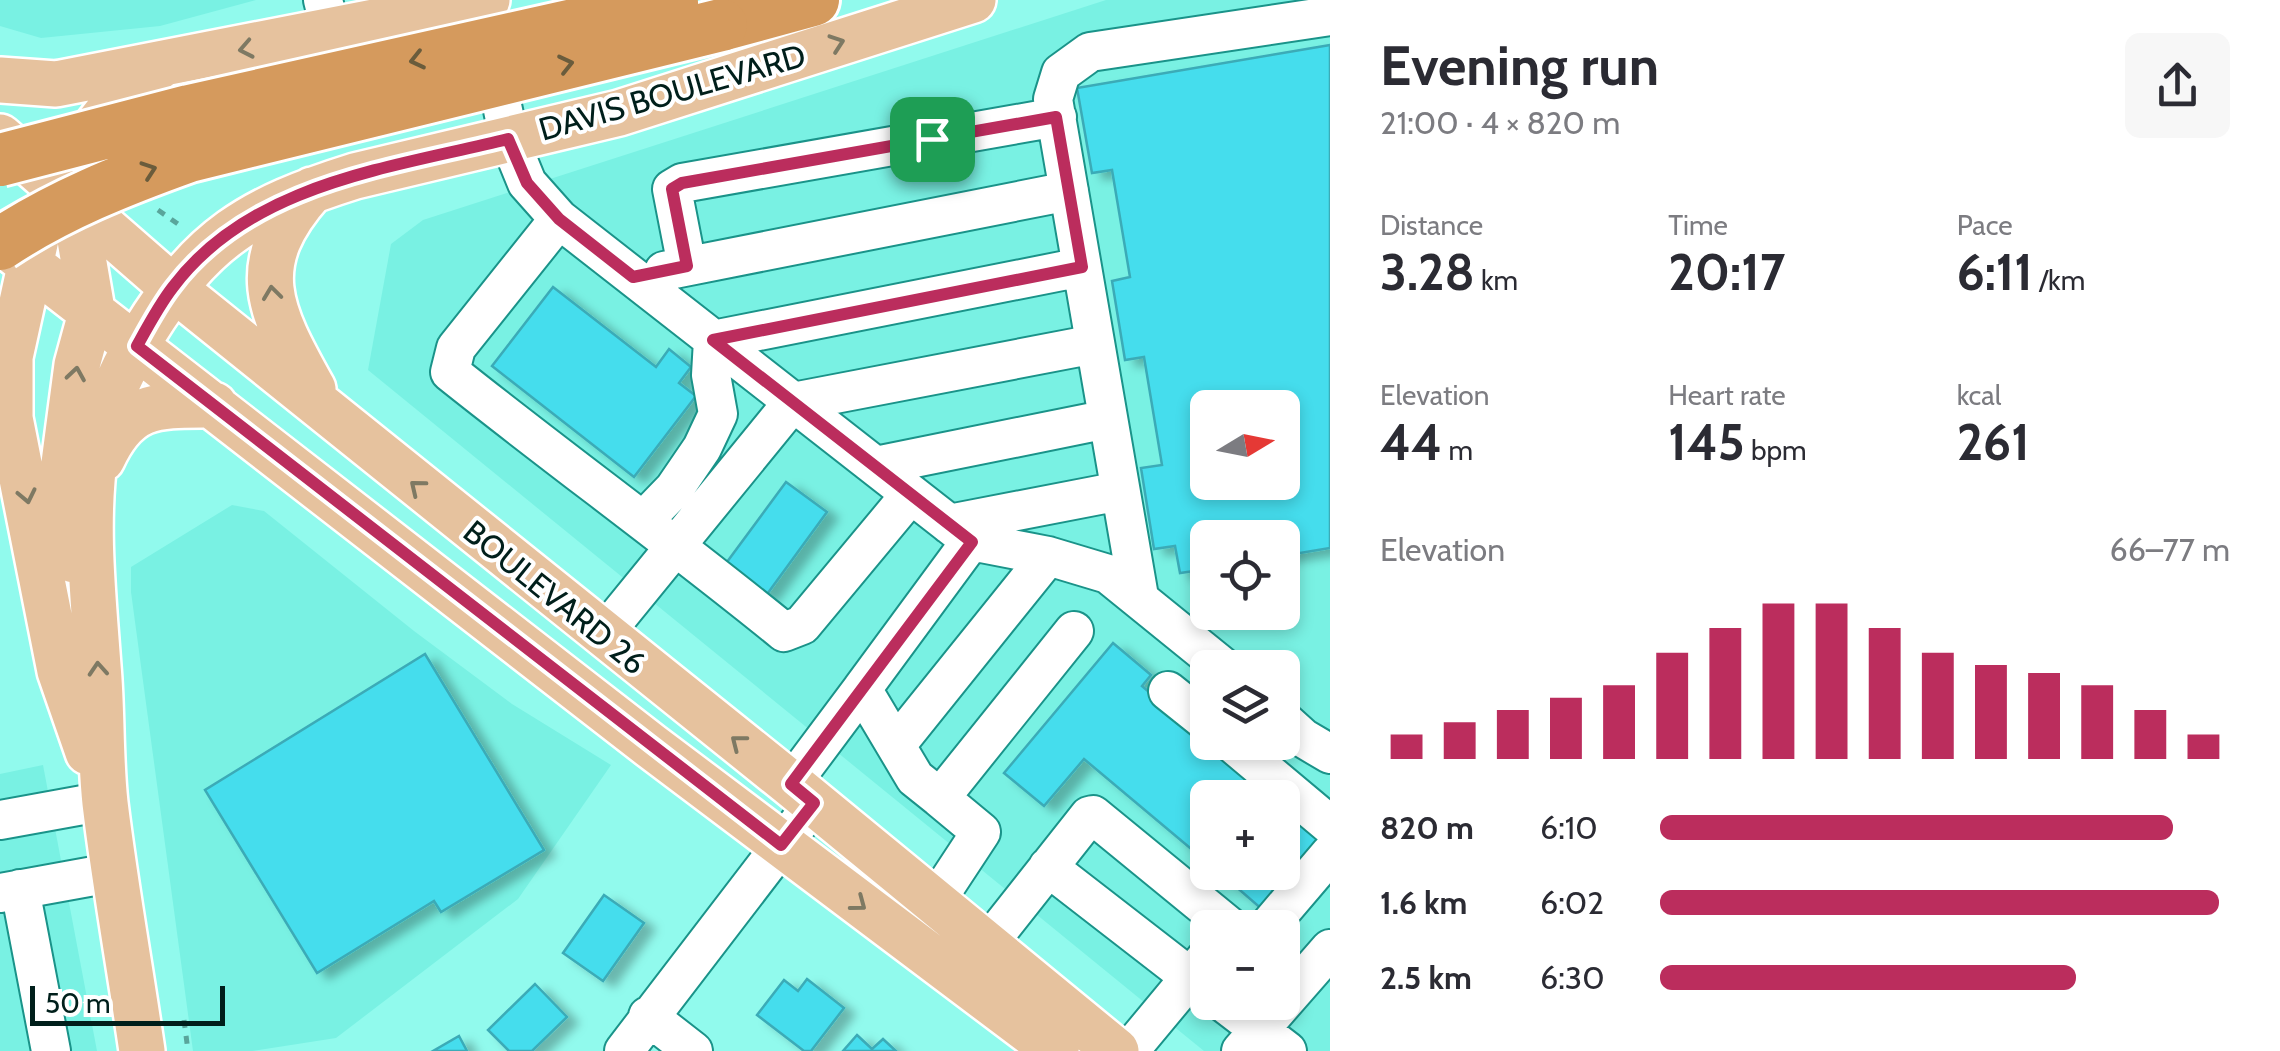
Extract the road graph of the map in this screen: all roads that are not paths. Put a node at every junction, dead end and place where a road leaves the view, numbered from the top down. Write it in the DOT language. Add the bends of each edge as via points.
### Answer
graph roads {
  1 [pos="483,0"];
  2 [pos="813,0"];
  3 [pos="973,0"];
  4 [pos="702,13"];
  5 [pos="327,16"];
  6 [pos="1330,16"];
  7 [pos="162,65"];
  8 [pos="0,80"];
  9 [pos="1056,117"];
  10 [pos="0,136"];
  11 [pos="508,139"];
  12 [pos="0,160"];
  13 [pos="54,184"];
  14 [pos="313,189"];
  15 [pos="1069,191"];
  16 [pos="559,219"];
  17 [pos="10,249"];
  18 [pos="687,266"];
  19 [pos="1082,267"];
  20 [pos="633,277"];
  21 [pos="172,287"];
  22 [pos="92,310"];
  23 [pos="713,340"];
  24 [pos="1095,344"];
  25 [pos="137,346"];
  26 [pos="793,402"];
  27 [pos="214,405"];
  28 [pos="5,408"];
  29 [pos="326,412"];
  30 [pos="1108,419"];
  31 [pos="875,466"];
  32 [pos="93,480"];
  33 [pos="1120,491"];
  34 [pos="911,494"];
  35 [pos="644,520"];
  36 [pos="960,533"];
  37 [pos="677,544"];
  38 [pos="1048,556"];
  39 [pos="1138,597"];
  40 [pos="91,605"];
  41 [pos="1074,632"];
  42 [pos="603,635"];
  43 [pos="1202,650"];
  44 [pos="862,688"];
  45 [pos="1168,691"];
  46 [pos="1190,709"];
  47 [pos="1300,735"];
  48 [pos="896,746"];
  49 [pos="1330,754"];
  50 [pos="1252,760"];
  51 [pos="802,794"];
  52 [pos="940,798"];
  53 [pos="105,801"];
  54 [pos="0,820"];
  55 [pos="1330,824"];
  56 [pos="781,845"];
  57 [pos="1328,862"];
  58 [pos="1048,867"];
  59 [pos="116,872"];
  60 [pos="10,891"];
  61 [pos="935,902"];
  62 [pos="1208,910"];
  63 [pos="1284,910"];
  64 [pos="988,945"];
  65 [pos="1330,949"];
  66 [pos="1190,967"];
  67 [pos="1190,987"];
  68 [pos="648,1016"];
  69 [pos="1241,1020"];
  70 [pos="1263,1044"];
  71 [pos="50,1051"];
  72 [pos="142,1051"];
  73 [pos="624,1051"];
  74 [pos="692,1051"];
  75 [pos="1056,1051"];
  76 [pos="1116,1051"];
  77 [pos="1129,1051"];
  1 -- 5 [label="main road"];
  1 -- 11 [label="street"];
  2 -- 4 [label="highway"];
  11 -- 3 [label="main road, DAVIS BOULEVARD, one-way" via="688,92"];
  4 -- 12 [label="highway, one-way, bridge" via="188,110"];
  17 -- 4 [label="highway, one-way, bridge" via="33,223 110,184 189,156"];
  5 -- 7 [label="main road, one-way"];
  6 -- 9 [label="street" via="1090,52 1061,73 1053,99"];
  7 -- 8 [label="main road" via="56,84"];
  7 -- 13 [label="main road" via="114,104"];
  9 -- 15 [label="street"];
  9 -- 18 [label="street" via="682,183 672,189"];
  10 -- 13 [label="main road, BOULEVARD 26"];
  11 -- 14 [label="main road, DAVIS BOULEVARD"];
  11 -- 16 [label="street" via="527,183"];
  13 -- 17 [label="main road"];
  13 -- 21 [label="main road, BOULEVARD 26"];
  13 -- 22 [label="main road" via="78,228"];
  14 -- 21 [label="main road, DAVIS BOULEVARD" via="234,229"];
  29 -- 14 [label="main road, one-way" via="271,298 278,239"];
  15 -- 18 [label="street"];
  15 -- 19 [label="street"];
  16 -- 20 [label="street"];
  16 -- 35 [label="street" via="456,348 450,372"];
  17 -- 22 [label="main road, BOULEVARD 26"];
  17 -- 28 [label="main road"];
  18 -- 20 [label="street"];
  19 -- 23 [label="street"];
  19 -- 24 [label="street"];
  20 -- 23 [label="street"];
  21 -- 25 [label="main road, DAVIS BOULEVARD"];
  21 -- 29 [label="main road, BOULEVARD 26"];
  22 -- 25 [label="main road, BOULEVARD 26"];
  40 -- 22 [label="main road, one-way" via="67,543 61,486 77,365"];
  23 -- 26 [label="street"];
  23 -- 35 [label="street" via="710,375 718,414 674,489"];
  24 -- 26 [label="street"];
  24 -- 30 [label="street"];
  25 -- 27 [label="main road, BOULEVARD 26"];
  25 -- 32 [label="main road, DAVIS BOULEVARD" via="103,420"];
  26 -- 31 [label="street"];
  26 -- 37 [label="street"];
  27 -- 32 [label="main road" via="169,405 135,415 114,434"];
  27 -- 56 [label="main road, BOULEVARD 26"];
  28 -- 53 [label="main road, one-way" via="60,671"];
  42 -- 29 [label="main road, BOULEVARD 26, one-way"];
  30 -- 31 [label="street"];
  30 -- 33 [label="street"];
  31 -- 34 [label="street"];
  32 -- 40 [label="main road, DAVIS BOULEVARD"];
  33 -- 36 [label="street"];
  33 -- 39 [label="street"];
  34 -- 36 [label="street"];
  34 -- 37 [label="street" via="794,630 784,632"];
  35 -- 37 [label="street"];
  36 -- 38 [label="street"];
  36 -- 44 [label="street"];
  37 -- 42 [label="street"];
  38 -- 39 [label="street" via="1108,574"];
  38 -- 48 [label="street"];
  39 -- 43 [label="street"];
  53 -- 40 [label="main road, one-way"];
  41 -- 52 [label="street"];
  51 -- 42 [label="main road, BOULEVARD 26, one-way"];
  44 -- 48 [label="street"];
  44 -- 51 [label="street"];
  45 -- 46 [label="street"];
  47 -- 49 [label="street"];
  48 -- 52 [label="street" via="915,778"];
  50 -- 55 [label="street"];
  51 -- 56 [label="street"];
  51 -- 61 [label="main road, BOULEVARD 26"];
  52 -- 61 [label="street" via="981,832"];
  53 -- 54 [label="street"];
  53 -- 59 [label="main road"];
  56 -- 68 [label="street"];
  56 -- 75 [label="main road, BOULEVARD 26, one-way"];
  57 -- 63 [label="street"];
  58 -- 62 [label="street" via="1094,815"];
  58 -- 64 [label="street"];
  58 -- 66 [label="street"];
  59 -- 60 [label="street"];
  59 -- 72 [label="main road"];
  60 -- 71 [label="street"];
  61 -- 64 [label="main road, BOULEVARD 26"];
  64 -- 76 [label="main road, BOULEVARD 26"];
  65 -- 70 [label="street"];
  67 -- 77 [label="street"];
  68 -- 73 [label="street"];
  68 -- 74 [label="street"];
  69 -- 70 [label="street"];
}
